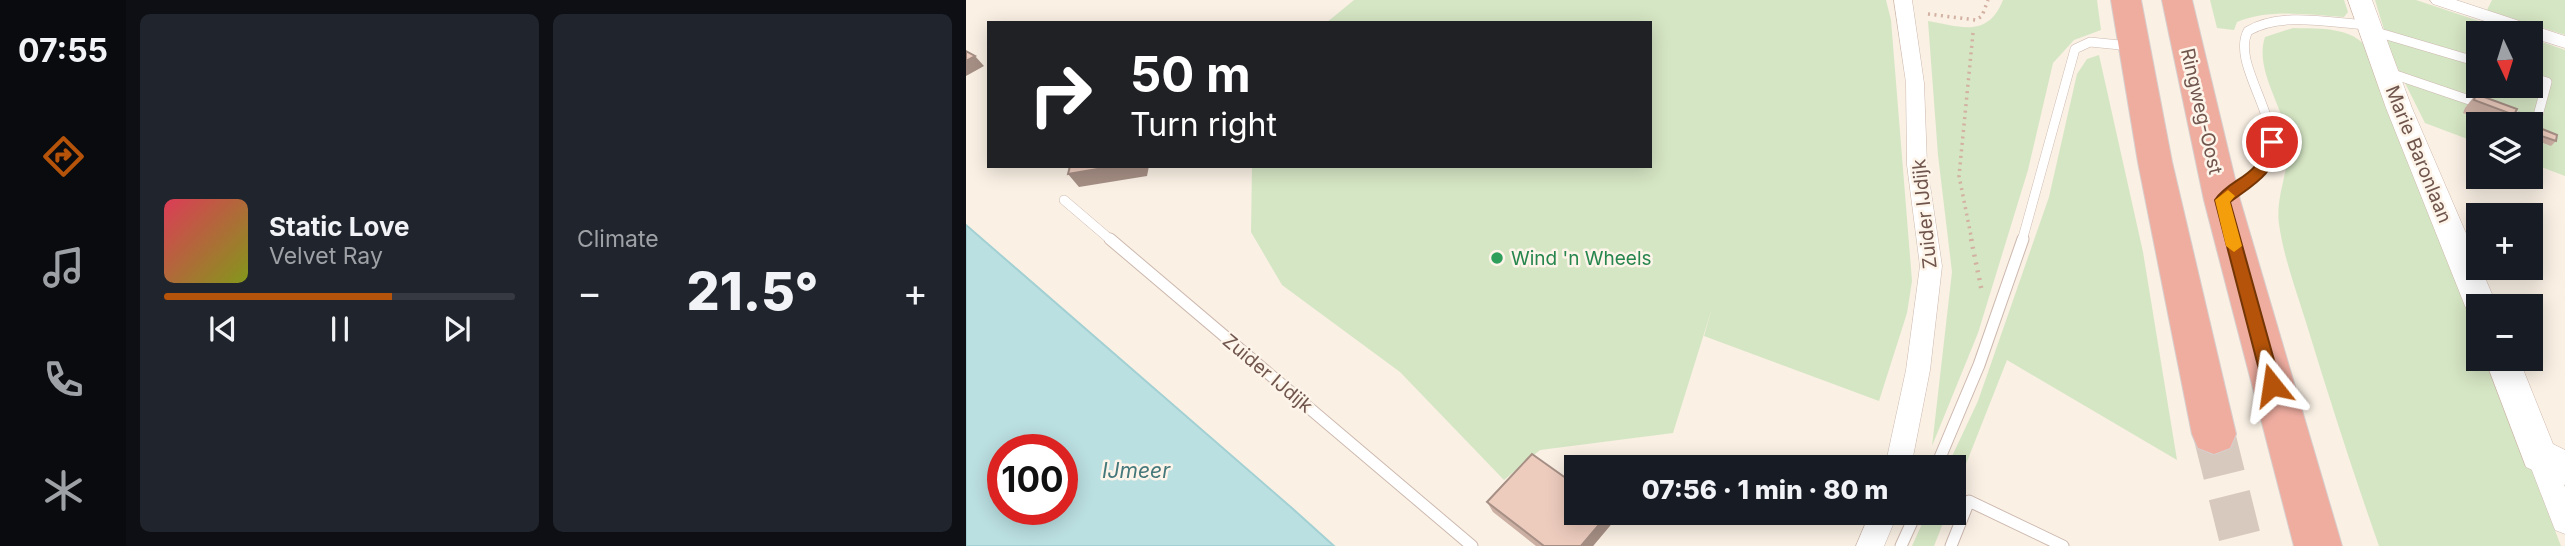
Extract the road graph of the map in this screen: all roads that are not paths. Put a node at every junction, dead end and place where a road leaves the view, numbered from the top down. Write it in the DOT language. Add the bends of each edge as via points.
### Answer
graph roads {
  1 [pos="2126,0"];
  2 [pos="2178,0"];
  3 [pos="2442,1"];
  4 [pos="1905,6"];
  5 [pos="2366,18"];
  6 [pos="2565,42"];
  7 [pos="2133,46"];
  8 [pos="2466,57"];
  9 [pos="2386,72"];
  10 [pos="2543,81"];
  11 [pos="2543,97"];
  12 [pos="2543,98"];
  13 [pos="1064,200"];
  14 [pos="2222,200"];
  15 [pos="2476,294"];
  16 [pos="2508,371"];
  17 [pos="2214,435"];
  18 [pos="1900,455"];
  19 [pos="1941,455"];
  20 [pos="2552,462"];
  21 [pos="2565,521"];
  22 [pos="1879,525"];
  23 [pos="1911,525"];
  24 [pos="1472,546"];
  25 [pos="1870,546"];
  26 [pos="1901,546"];
  27 [pos="1951,546"];
  28 [pos="2063,546"];
  29 [pos="2318,546"];
  1 -- 7 [label="highway"];
  2 -- 14 [label="highway, Ringweg-Oost"];
  3 -- 6 [label="street"];
  4 -- 18 [label="street, Zuider IJdijk" via="1915,83 1917,165 1931,266 1918,370"];
  5 -- 8 [label="lane"];
  5 -- 9 [label="street, Marie Baronlaan"];
  5 -- 14 [label="lane" via="2271,22 2249,29 2244,36 2245,52 2272,142 2270,159"];
  7 -- 17 [label="highway"];
  7 -- 19 [label="lane" via="2090,41 2075,49 2048,163 1992,331"];
  9 -- 12 [label="lane" via="2536,123"];
  9 -- 15 [label="street, Marie Baronlaan"];
  10 -- 11 [label="lane" via="2547,82"];
  13 -- 24 [label="lane, Zuider IJdijk"];
  14 -- 29 [label="highway, Ringweg-Oost"];
  16 -- 20 [label="street"];
  20 -- 21 [label="street"];
  22 -- 25 [label="street"];
  23 -- 26 [label="lane"];
  27 -- 28 [label="lane" via="1969,502"];
}
